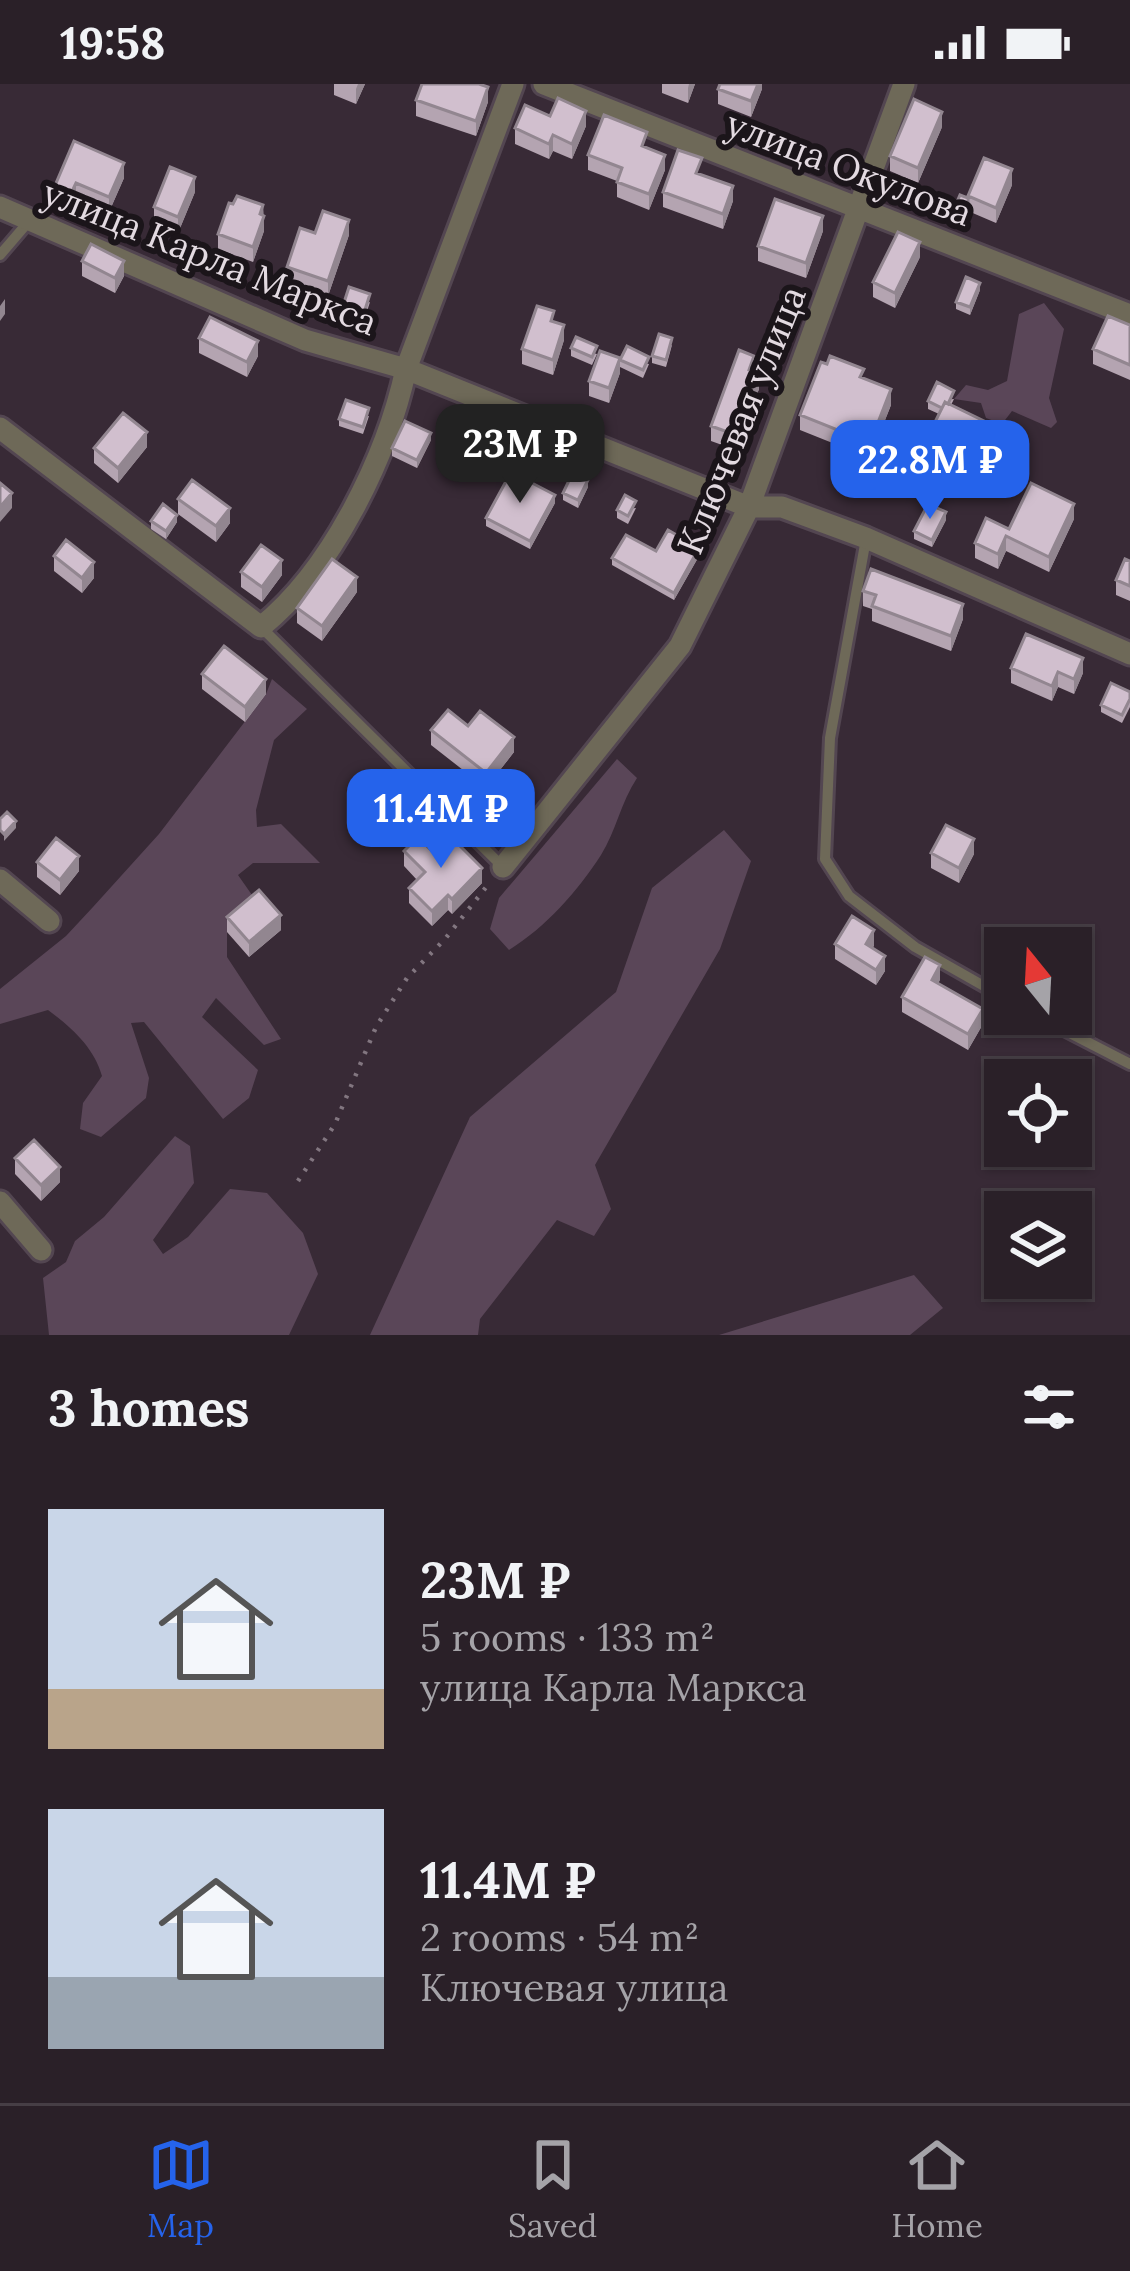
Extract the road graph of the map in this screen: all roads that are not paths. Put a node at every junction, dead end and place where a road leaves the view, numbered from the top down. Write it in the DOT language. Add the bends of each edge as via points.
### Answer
graph roads {
  1 [pos="513,84"];
  2 [pos="544,84"];
  3 [pos="904,84"];
  4 [pos="0,207"];
  5 [pos="858,207"];
  6 [pos="30,220"];
  7 [pos="0,255"];
  8 [pos="1130,315"];
  9 [pos="406,369"];
  10 [pos="0,428"];
  11 [pos="749,507"];
  12 [pos="866,538"];
  13 [pos="261,627"];
  14 [pos="1130,654"];
  15 [pos="502,867"];
  16 [pos="0,880"];
  17 [pos="49,921"];
  18 [pos="984,986"];
  19 [pos="1074,1035"];
  20 [pos="1130,1064"];
  21 [pos="0,1202"];
  22 [pos="41,1250"];
  1 -- 9 [label="street"];
  2 -- 5 [label="street, улица Окулова"];
  3 -- 5 [label="street, Ключевая улица"];
  4 -- 6 [label="street, улица Карла Маркса"];
  5 -- 8 [label="street, улица Окулова"];
  5 -- 11 [label="street, Ключевая улица"];
  6 -- 7 [label="lane"];
  6 -- 9 [label="street, улица Карла Маркса" via="305,340"];
  9 -- 11 [label="street, улица Карла Маркса"];
  9 -- 13 [label="street" via="351,516 286,608"];
  10 -- 13 [label="street"];
  11 -- 12 [label="street, улица Карла Маркса" via="782,507"];
  11 -- 15 [label="street, Ключевая улица" via="680,646"];
  12 -- 14 [label="street, улица Карла Маркса"];
  12 -- 18 [label="lane" via="830,738 825,859 848,896"];
  13 -- 15 [label="lane"];
  16 -- 17 [label="street"];
  19 -- 20 [label="lane"];
  21 -- 22 [label="street"];
}
